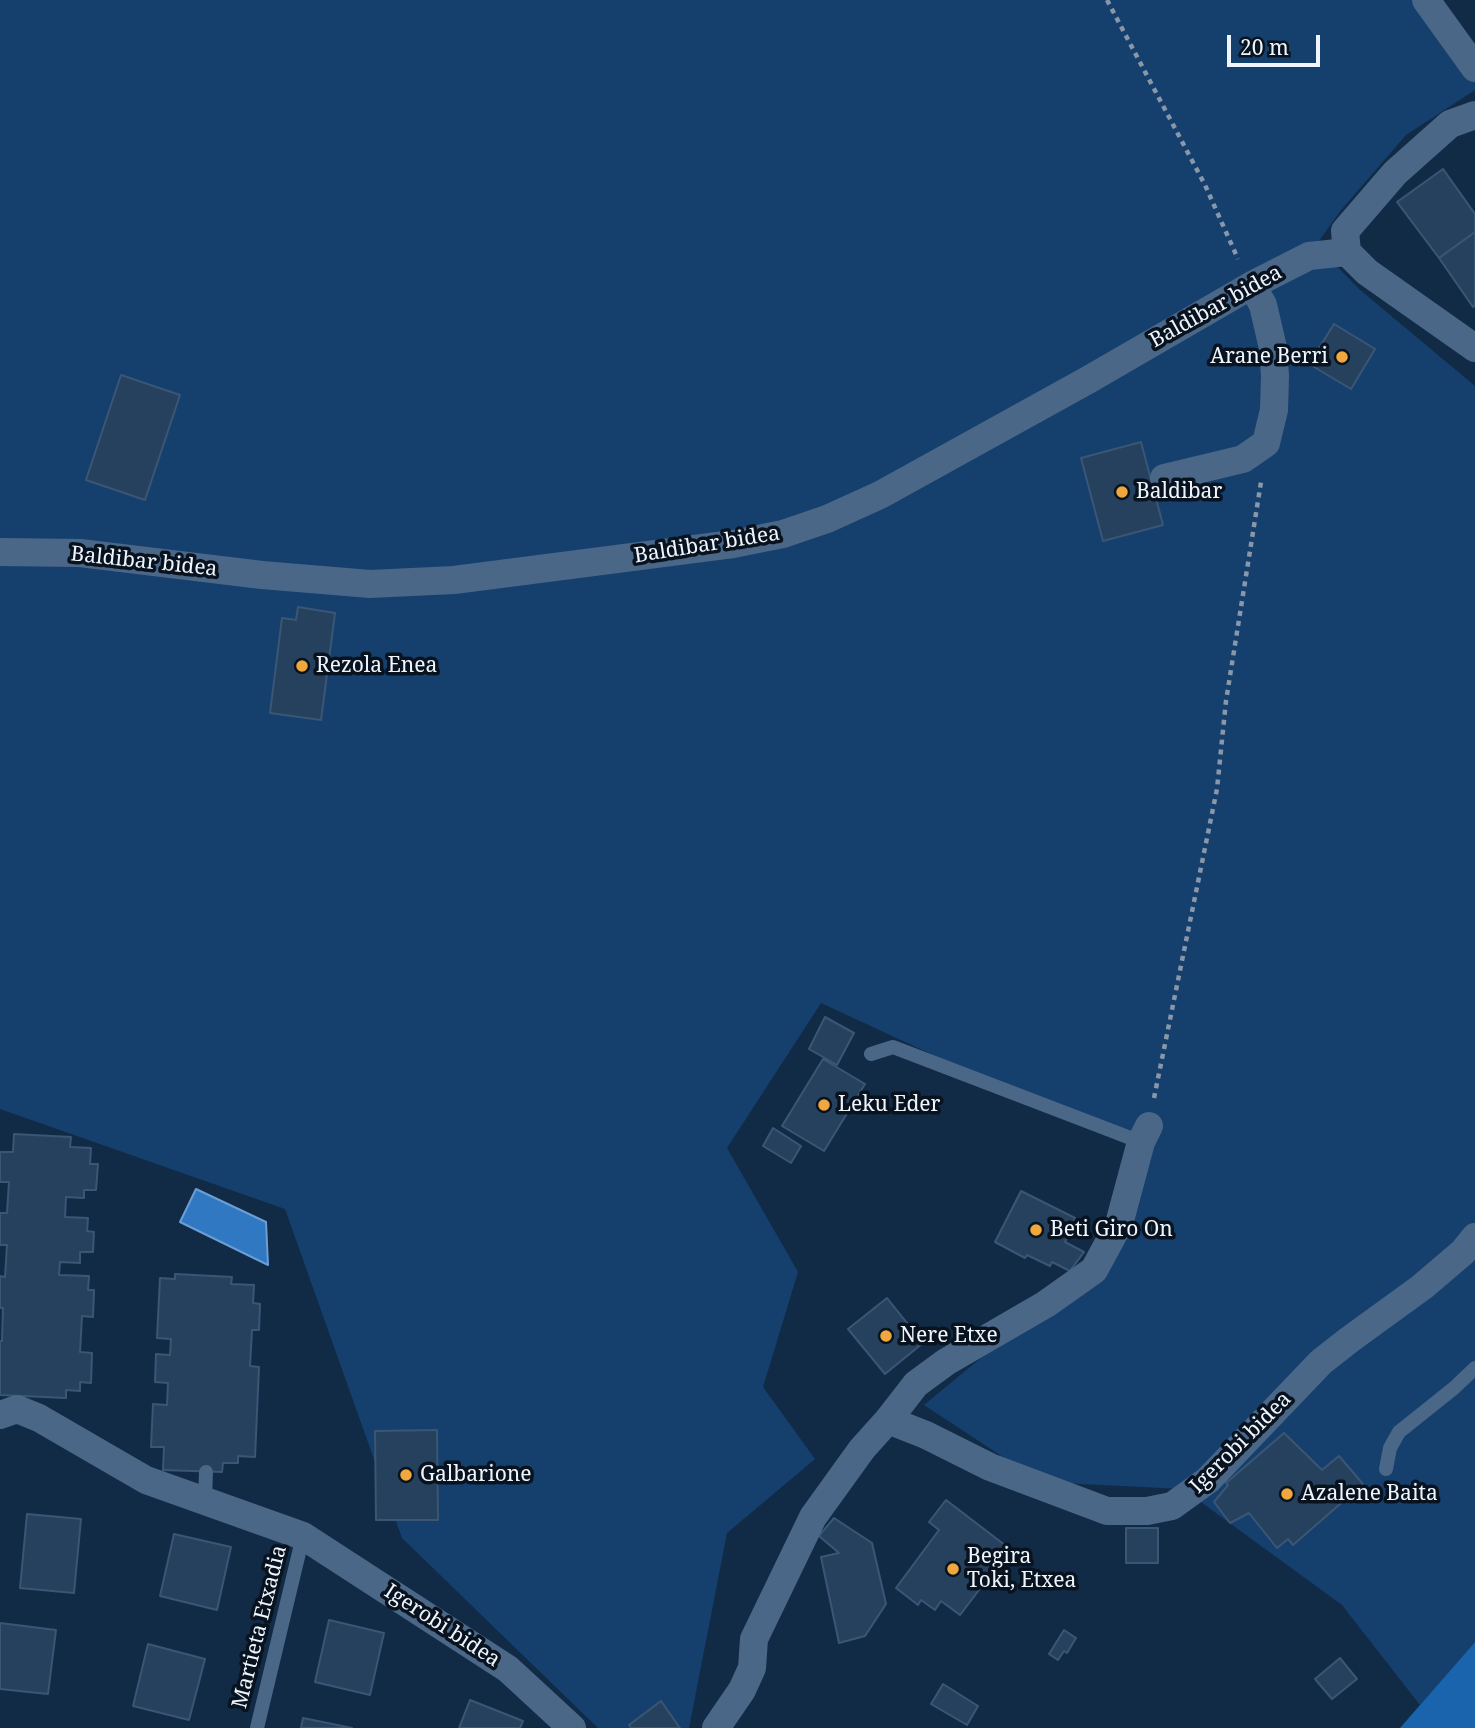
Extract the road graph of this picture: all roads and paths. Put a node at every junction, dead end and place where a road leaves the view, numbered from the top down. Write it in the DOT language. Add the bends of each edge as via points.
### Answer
graph roads {
  1 [pos="1107,0"];
  2 [pos="1426,0"];
  3 [pos="1475,68"];
  4 [pos="1475,115"];
  5 [pos="1347,252"];
  6 [pos="1252,285"];
  7 [pos="1475,348"];
  8 [pos="1266,443"];
  9 [pos="1164,478"];
  10 [pos="0,552"];
  11 [pos="871,1054"];
  12 [pos="1145,1134"];
  13 [pos="1475,1237"];
  14 [pos="1475,1368"];
  15 [pos="0,1415"];
  16 [pos="888,1420"];
  17 [pos="1386,1469"];
  18 [pos="206,1472"];
  19 [pos="205,1501"];
  20 [pos="303,1536"];
  21 [pos="257,1728"];
  22 [pos="572,1728"];
  23 [pos="716,1728"];
  1 -- 6 [label="path"];
  2 -- 3 [label="street"];
  4 -- 5 [label="street" via="1450,124 1395,173 1345,231"];
  5 -- 6 [label="street, Baldibar bidea" via="1309,256"];
  5 -- 7 [label="street" via="1367,272"];
  6 -- 8 [label="street" via="1263,305 1273,348 1274,410"];
  6 -- 10 [label="street, Baldibar bidea" via="880,495 783,534 454,580 370,584 80,553"];
  8 -- 9 [label="street" via="1243,459"];
  8 -- 12 [label="path" via="1217,789"];
  11 -- 12 [label="lane" via="893,1047"];
  12 -- 16 [label="street" via="1119,1224 1094,1270 916,1384"];
  13 -- 16 [label="street, Igerobi bidea" via="1422,1287 1321,1362 1208,1480 1172,1506 1107,1511 990,1467"];
  14 -- 17 [label="lane" via="1399,1432"];
  15 -- 19 [label="street, Igerobi bidea" via="17,1409 39,1411 146,1480"];
  16 -- 23 [label="street" via="813,1517 754,1639 752,1668 742,1690"];
  18 -- 19 [label="lane"];
  19 -- 20 [label="street, Igerobi bidea"];
  20 -- 21 [label="lane, Martieta Etxadia"];
  20 -- 22 [label="street, Igerobi bidea" via="508,1669"];
}
